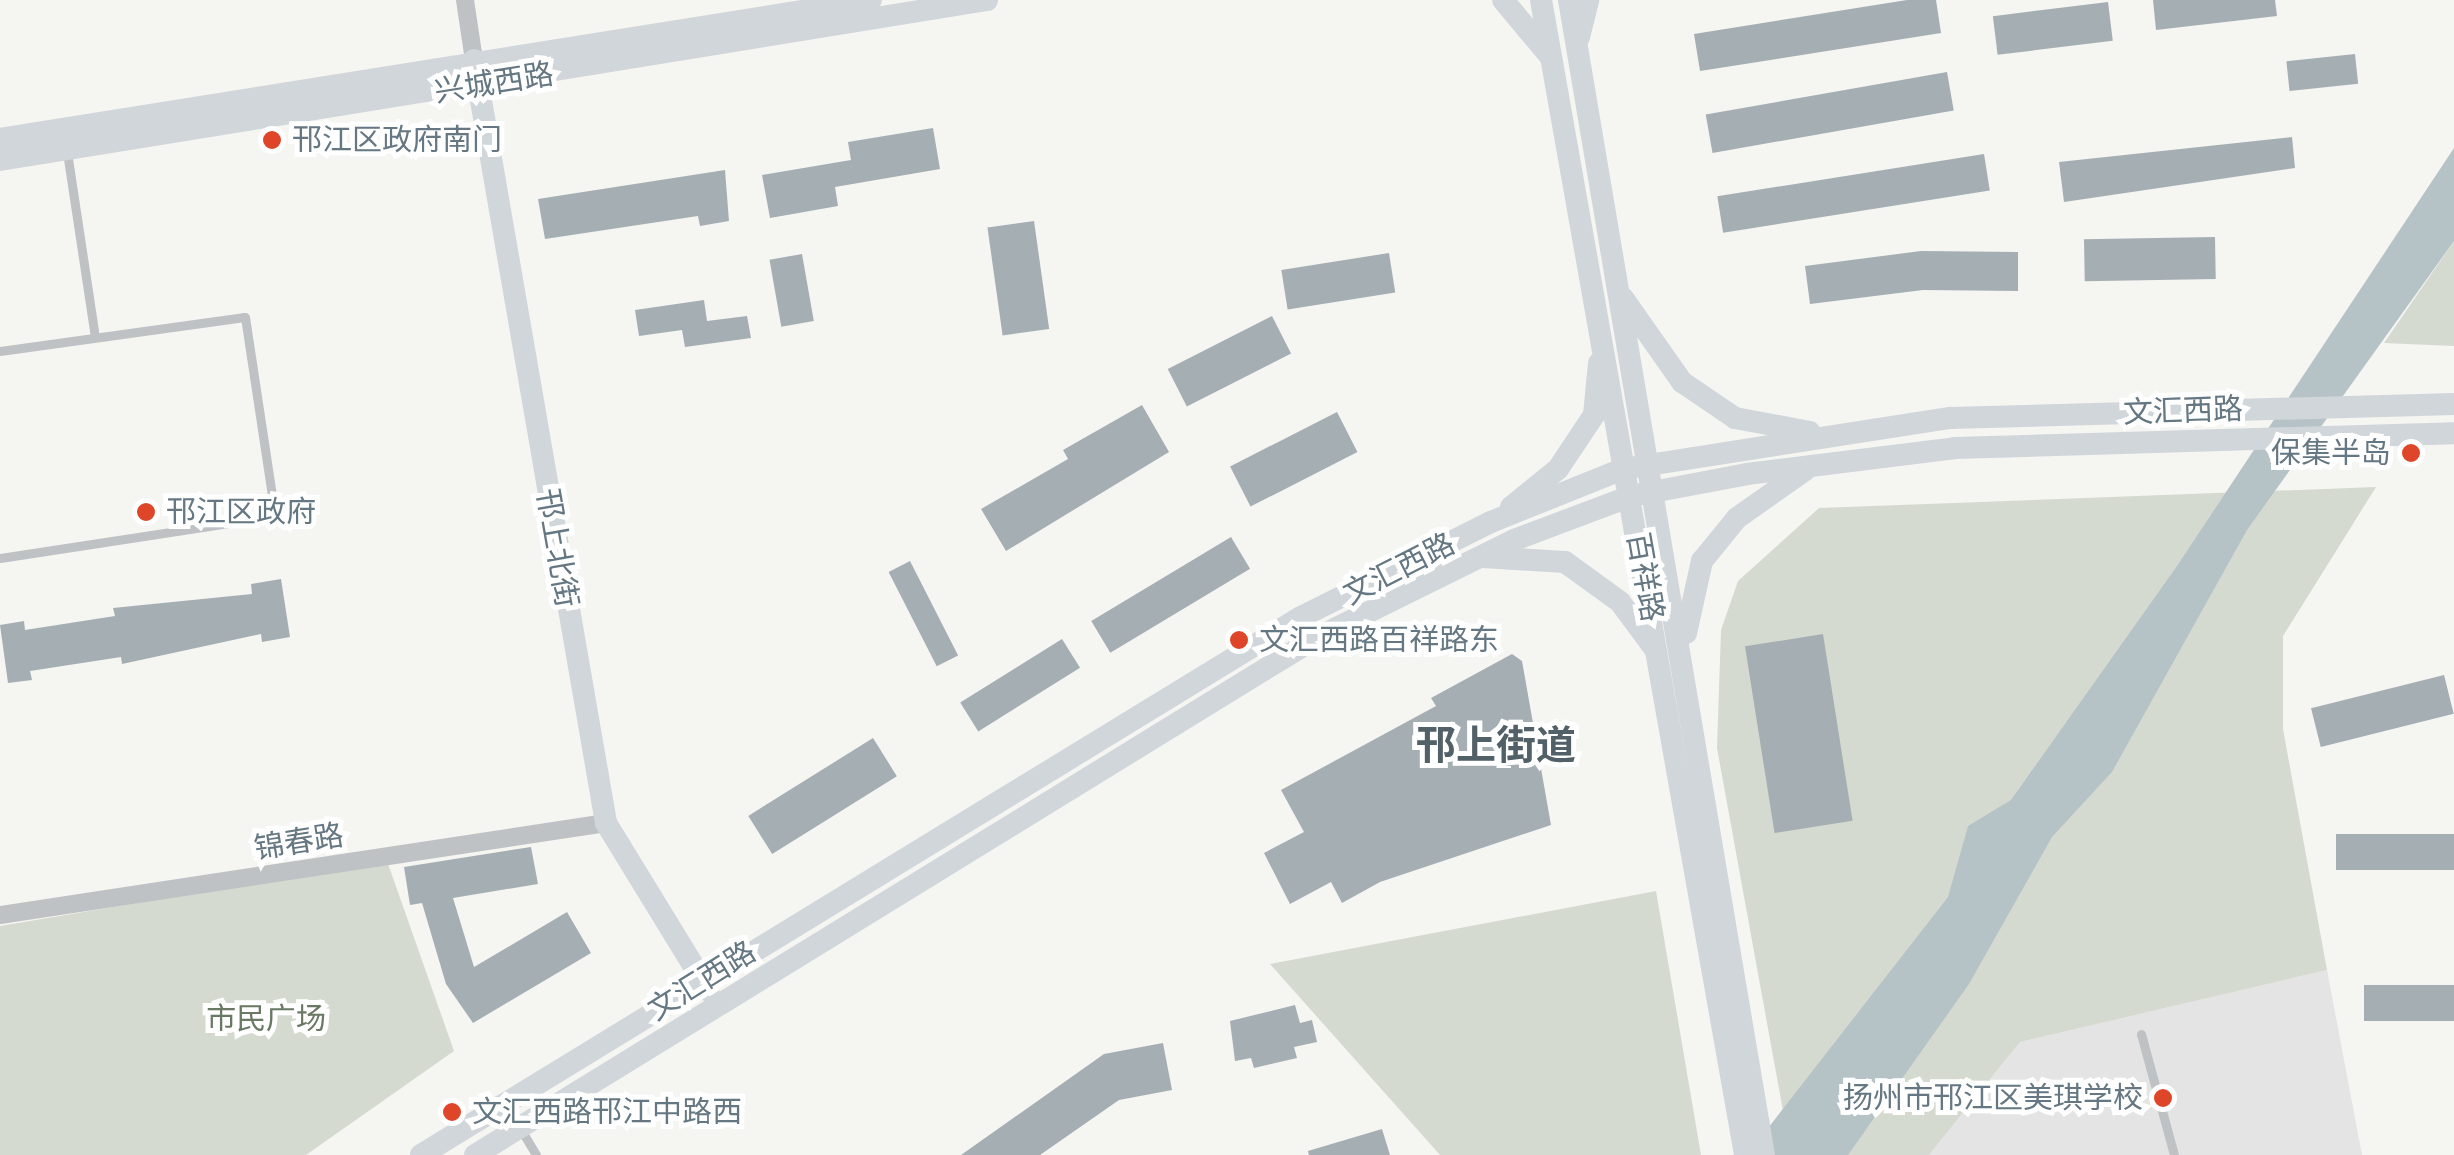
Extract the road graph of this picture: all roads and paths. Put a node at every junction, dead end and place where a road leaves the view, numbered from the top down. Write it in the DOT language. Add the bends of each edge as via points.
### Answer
graph roads {
  1 [pos="465,0"];
  2 [pos="871,0"];
  3 [pos="987,0"];
  4 [pos="1503,0"];
  5 [pos="1541,0"];
  6 [pos="1569,0"];
  7 [pos="1588,0"];
  8 [pos="1577,45"];
  9 [pos="1552,59"];
  10 [pos="474,60"];
  11 [pos="478,86"];
  12 [pos="0,139"];
  13 [pos="65,139"];
  14 [pos="0,160"];
  15 [pos="1619,292"];
  16 [pos="1602,319"];
  17 [pos="95,337"];
  18 [pos="0,351"];
  19 [pos="2454,404"];
  20 [pos="2454,433"];
  21 [pos="1828,436"];
  22 [pos="1648,464"];
  23 [pos="1810,466"];
  24 [pos="1623,470"];
  25 [pos="1655,491"];
  26 [pos="1630,496"];
  27 [pos="1491,522"];
  28 [pos="1480,557"];
  29 [pos="0,558"];
  30 [pos="1683,646"];
  31 [pos="1659,654"];
  32 [pos="606,823"];
  33 [pos="0,915"];
  34 [pos="702,980"];
  35 [pos="719,1007"];
  36 [pos="2142,1034"];
  37 [pos="520,1128"];
  38 [pos="1749,1141"];
  39 [pos="420,1155"];
  40 [pos="475,1155"];
  41 [pos="536,1155"];
  42 [pos="1764,1155"];
  43 [pos="2174,1155"];
  1 -- 10 [label="street"];
  2 -- 10 [label="street, 兴城西路" via="643,40"];
  3 -- 11 [label="street, 兴城西路"];
  4 -- 9 [label="street"];
  5 -- 9 [label="street, 百祥路"];
  6 -- 8 [label="street, 百祥路"];
  7 -- 8 [label="street"];
  8 -- 15 [label="street, 百祥路"];
  9 -- 16 [label="street, 百祥路"];
  10 -- 11 [label="street, 邗上北街"];
  10 -- 13 [label="street, 兴城西路"];
  11 -- 13 [label="street, 兴城西路"];
  11 -- 32 [label="street, 邗上北街"];
  12 -- 13 [label="street, 兴城西路"];
  13 -- 14 [label="street, 兴城西路"];
  13 -- 17 [label="lane"];
  15 -- 21 [label="street" via="1682,382 1735,418"];
  15 -- 22 [label="street, 百祥路"];
  16 -- 24 [label="street, 百祥路"];
  16 -- 27 [label="street" via="1594,415 1558,469"];
  17 -- 18 [label="lane"];
  17 -- 29 [label="lane" via="244,316 275,516"];
  19 -- 21 [label="street, 文汇西路" via="1950,418"];
  20 -- 23 [label="street, 文汇西路" via="1955,448"];
  21 -- 22 [label="street, 文汇西路"];
  22 -- 24 [label="street, 文汇西路"];
  22 -- 25 [label="street, 百祥路"];
  23 -- 25 [label="street, 文汇西路"];
  23 -- 30 [label="street" via="1737,518 1702,560"];
  24 -- 26 [label="street, 百祥路"];
  24 -- 27 [label="street, 文汇西路"];
  25 -- 26 [label="street, 文汇西路"];
  25 -- 30 [label="street, 百祥路"];
  26 -- 28 [label="street, 文汇西路"];
  26 -- 31 [label="street, 百祥路"];
  27 -- 34 [label="street, 文汇西路" via="1301,618"];
  28 -- 31 [label="street" via="1565,562 1620,602"];
  28 -- 35 [label="street, 文汇西路" via="1314,639"];
  30 -- 38 [label="street, 百祥路"];
  31 -- 38 [label="street, 百祥路"];
  32 -- 33 [label="street, 锦春路"];
  32 -- 34 [label="street, 邗上北街"];
  34 -- 35 [label="street, 邗上北街"];
  34 -- 39 [label="street, 文汇西路"];
  35 -- 37 [label="street, 文汇西路"];
  36 -- 43 [label="lane"];
  37 -- 40 [label="street, 文汇西路"];
  37 -- 41 [label="lane"];
  38 -- 42 [label="street, 百祥路"];
}
